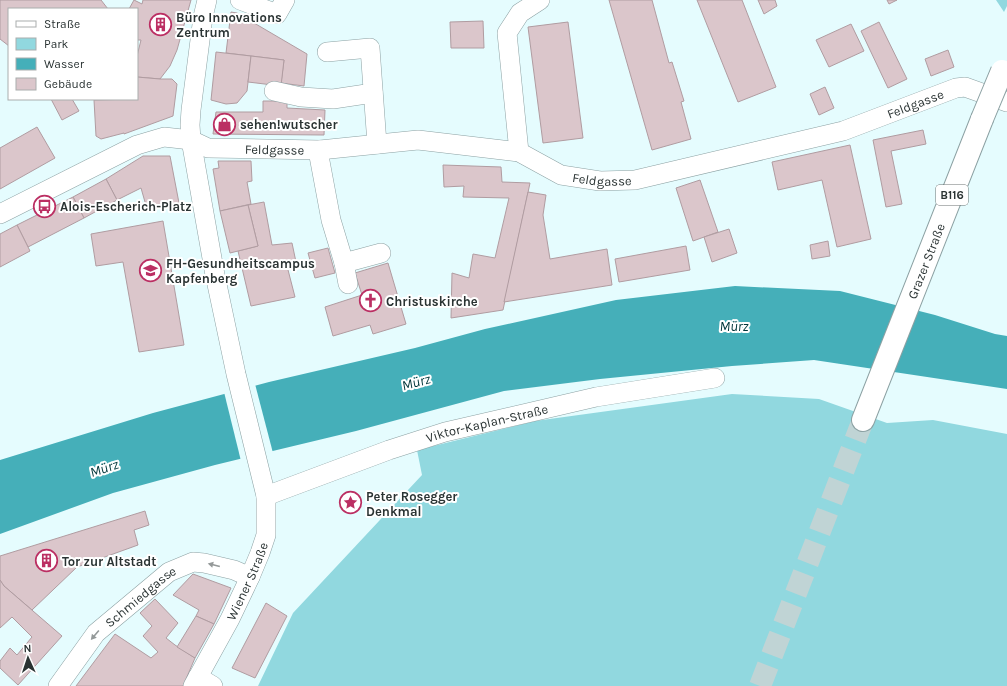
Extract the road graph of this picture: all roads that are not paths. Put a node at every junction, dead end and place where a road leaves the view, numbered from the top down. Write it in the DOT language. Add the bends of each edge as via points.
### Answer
graph roads {
  1 [pos="207,0"];
  2 [pos="240,0"];
  3 [pos="285,0"];
  4 [pos="540,0"];
  5 [pos="327,52"];
  6 [pos="1004,65"];
  7 [pos="274,91"];
  8 [pos="373,93"];
  9 [pos="1007,102"];
  10 [pos="191,140"];
  11 [pos="376,144"];
  12 [pos="320,150"];
  13 [pos="519,152"];
  14 [pos="0,214"];
  15 [pos="381,253"];
  16 [pos="344,263"];
  17 [pos="348,284"];
  18 [pos="714,378"];
  19 [pos="863,420"];
  20 [pos="266,496"];
  21 [pos="250,577"];
  22 [pos="201,683"];
  23 [pos="58,686"];
  1 -- 10 [label="street, Wiener Straße" via="191,110"];
  2 -- 3 [label="street" via="277,14"];
  4 -- 13 [label="street" via="520,13 507,33"];
  5 -- 8 [label="street" via="370,48"];
  6 -- 19 [label="highway, Grazer Straße / B116, bridge"];
  7 -- 8 [label="street" via="301,97 333,99"];
  8 -- 11 [label="street"];
  9 -- 13 [label="street, Feldgasse" via="965,87 956,88 843,131 635,180 600,181 561,175"];
  10 -- 12 [label="street, Feldgasse" via="208,148"];
  10 -- 14 [label="street, Feldgasse" via="164,137 137,145"];
  10 -- 20 [label="street, Wiener Straße" via="215,275"];
  11 -- 12 [label="street, Feldgasse"];
  11 -- 13 [label="street, Feldgasse" via="418,140"];
  12 -- 16 [label="street" via="331,220"];
  15 -- 16 [label="street"];
  16 -- 17 [label="street"];
  18 -- 20 [label="street, Viktor-Kaplan-Straße" via="596,397 445,432 388,450"];
  20 -- 21 [label="street, Wiener Straße" via="266,535"];
  21 -- 22 [label="street, Wiener Straße"];
  21 -- 23 [label="street, Schmiedgasse, one-way" via="234,570 193,562 170,572 96,633"];
}
